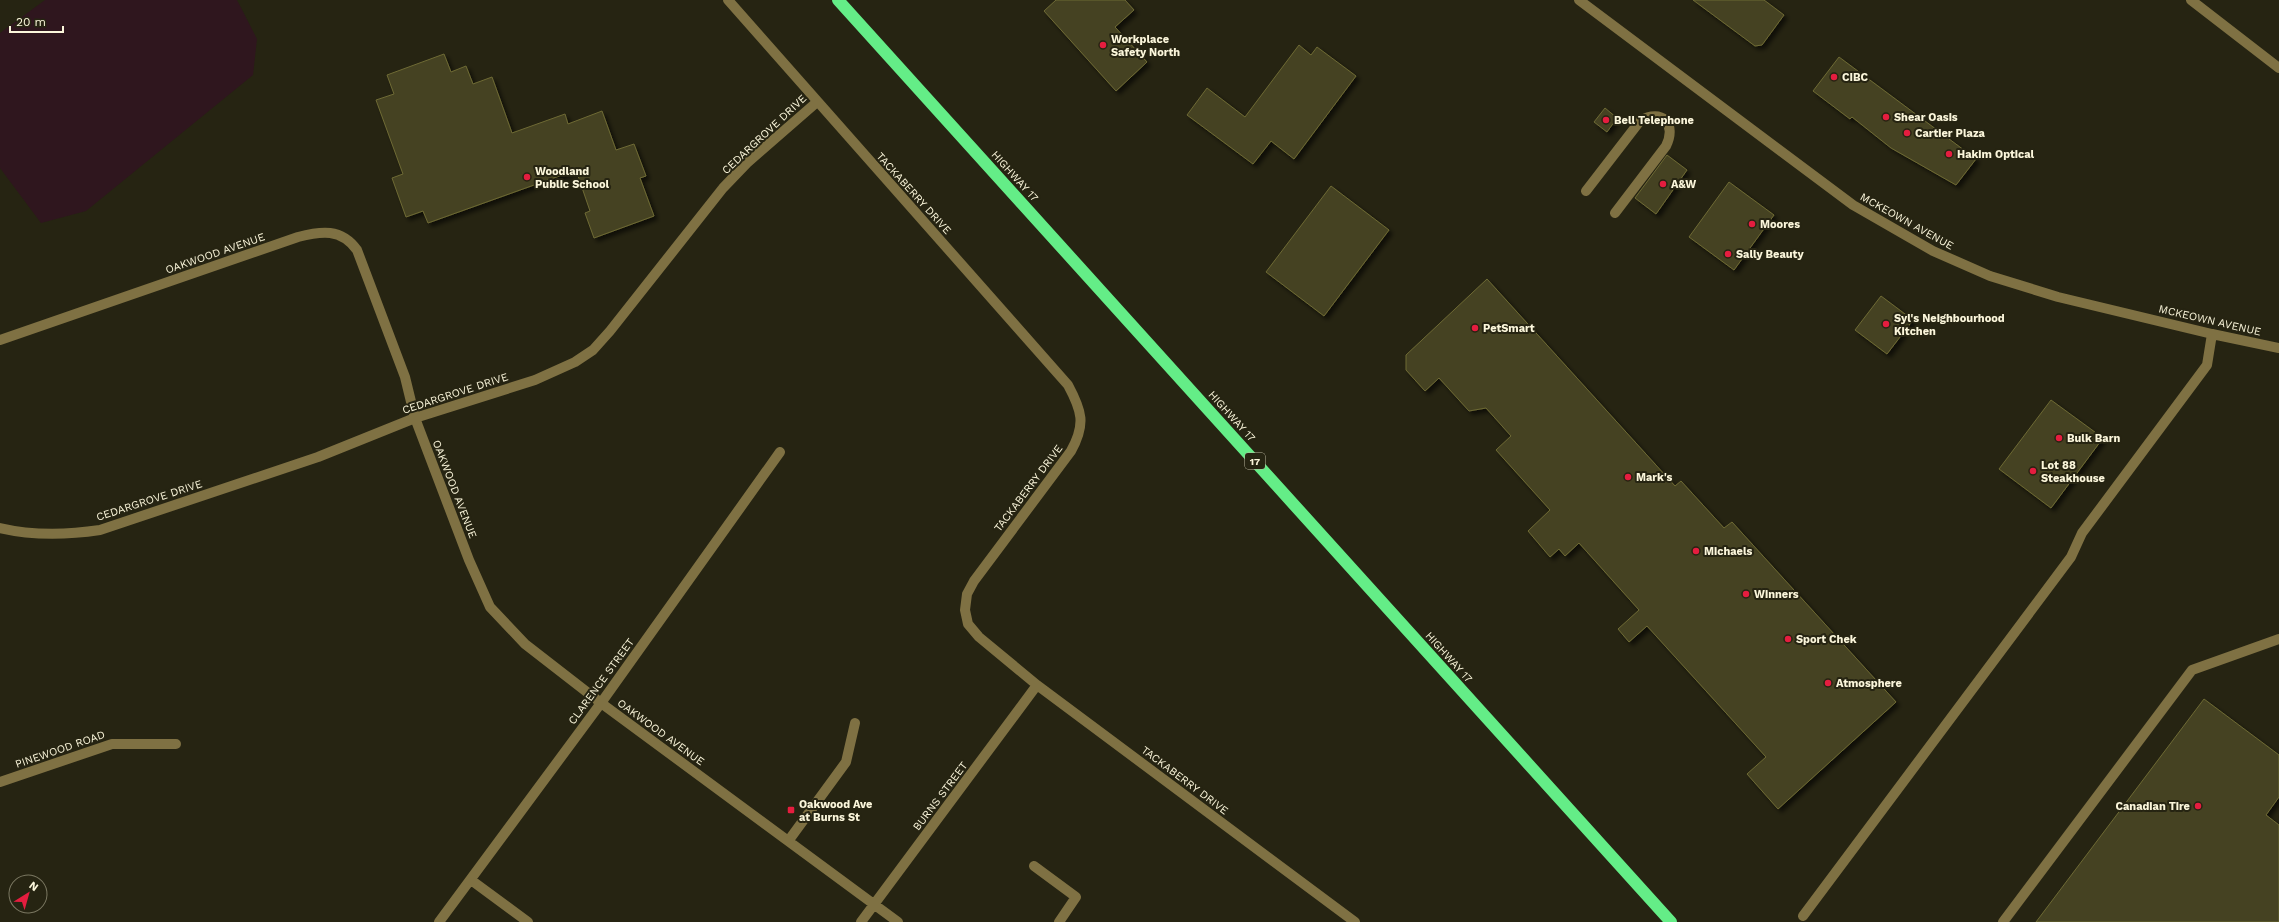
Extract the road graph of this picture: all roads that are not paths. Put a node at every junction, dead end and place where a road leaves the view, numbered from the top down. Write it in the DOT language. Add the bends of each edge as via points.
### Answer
graph roads {
  1 [pos="728,0"];
  2 [pos="838,0"];
  3 [pos="1580,0"];
  4 [pos="2191,0"];
  5 [pos="2279,68"];
  6 [pos="817,102"];
  7 [pos="1586,191"];
  8 [pos="1615,213"];
  9 [pos="2212,334"];
  10 [pos="0,340"];
  11 [pos="2279,348"];
  12 [pos="415,418"];
  13 [pos="780,452"];
  14 [pos="0,528"];
  15 [pos="2279,639"];
  16 [pos="1037,685"];
  17 [pos="601,702"];
  18 [pos="855,722"];
  19 [pos="176,744"];
  20 [pos="0,782"];
  21 [pos="789,840"];
  22 [pos="1034,866"];
  23 [pos="471,880"];
  24 [pos="875,904"];
  25 [pos="1803,916"];
  26 [pos="439,922"];
  27 [pos="528,922"];
  28 [pos="861,922"];
  29 [pos="898,922"];
  30 [pos="1059,922"];
  31 [pos="1355,922"];
  32 [pos="1671,922"];
  33 [pos="2003,922"];
  1 -- 6 [label="street, TACKABERRY DRIVE"];
  2 -- 32 [label="highway, HIGHWAY 17 / 17"];
  3 -- 9 [label="street, MCKEOWN AVENUE" via="1853,205 1933,251 1990,276 2058,297"];
  4 -- 5 [label="street"];
  6 -- 12 [label="street, CEDARGROVE DRIVE" via="747,163 723,188 593,350 576,362 535,380"];
  6 -- 16 [label="street, TACKABERRY DRIVE" via="1068,385 1080,410 1082,422 1079,438 967,594 965,610 968,624 979,637"];
  7 -- 8 [label="street" via="1640,121 1649,116 1658,116 1665,120 1670,129 1666,146"];
  9 -- 11 [label="street, MCKEOWN AVENUE"];
  9 -- 25 [label="street" via="2207,365 2082,533 2071,557"];
  10 -- 12 [label="street, OAKWOOD AVENUE" via="298,237 319,231 332,233 351,241 357,250 405,377"];
  12 -- 14 [label="street, CEDARGROVE DRIVE" via="318,457 100,530 70,535"];
  12 -- 17 [label="street, OAKWOOD AVENUE" via="469,560 490,607 525,644"];
  13 -- 17 [label="street, CLARENCE STREET"];
  15 -- 33 [label="street" via="2192,670"];
  16 -- 24 [label="street, BURNS STREET"];
  16 -- 31 [label="street, TACKABERRY DRIVE"];
  17 -- 21 [label="street, OAKWOOD AVENUE"];
  17 -- 23 [label="street, CLARENCE STREET"];
  18 -- 21 [label="street" via="846,762"];
  19 -- 20 [label="street, PINEWOOD ROAD" via="112,744"];
  21 -- 24 [label="street, OAKWOOD AVENUE"];
  22 -- 30 [label="street" via="1076,897"];
  23 -- 26 [label="street, CLARENCE STREET"];
  23 -- 27 [label="street"];
  24 -- 28 [label="street, BURNS STREET"];
  24 -- 29 [label="street, OAKWOOD AVENUE"];
}
